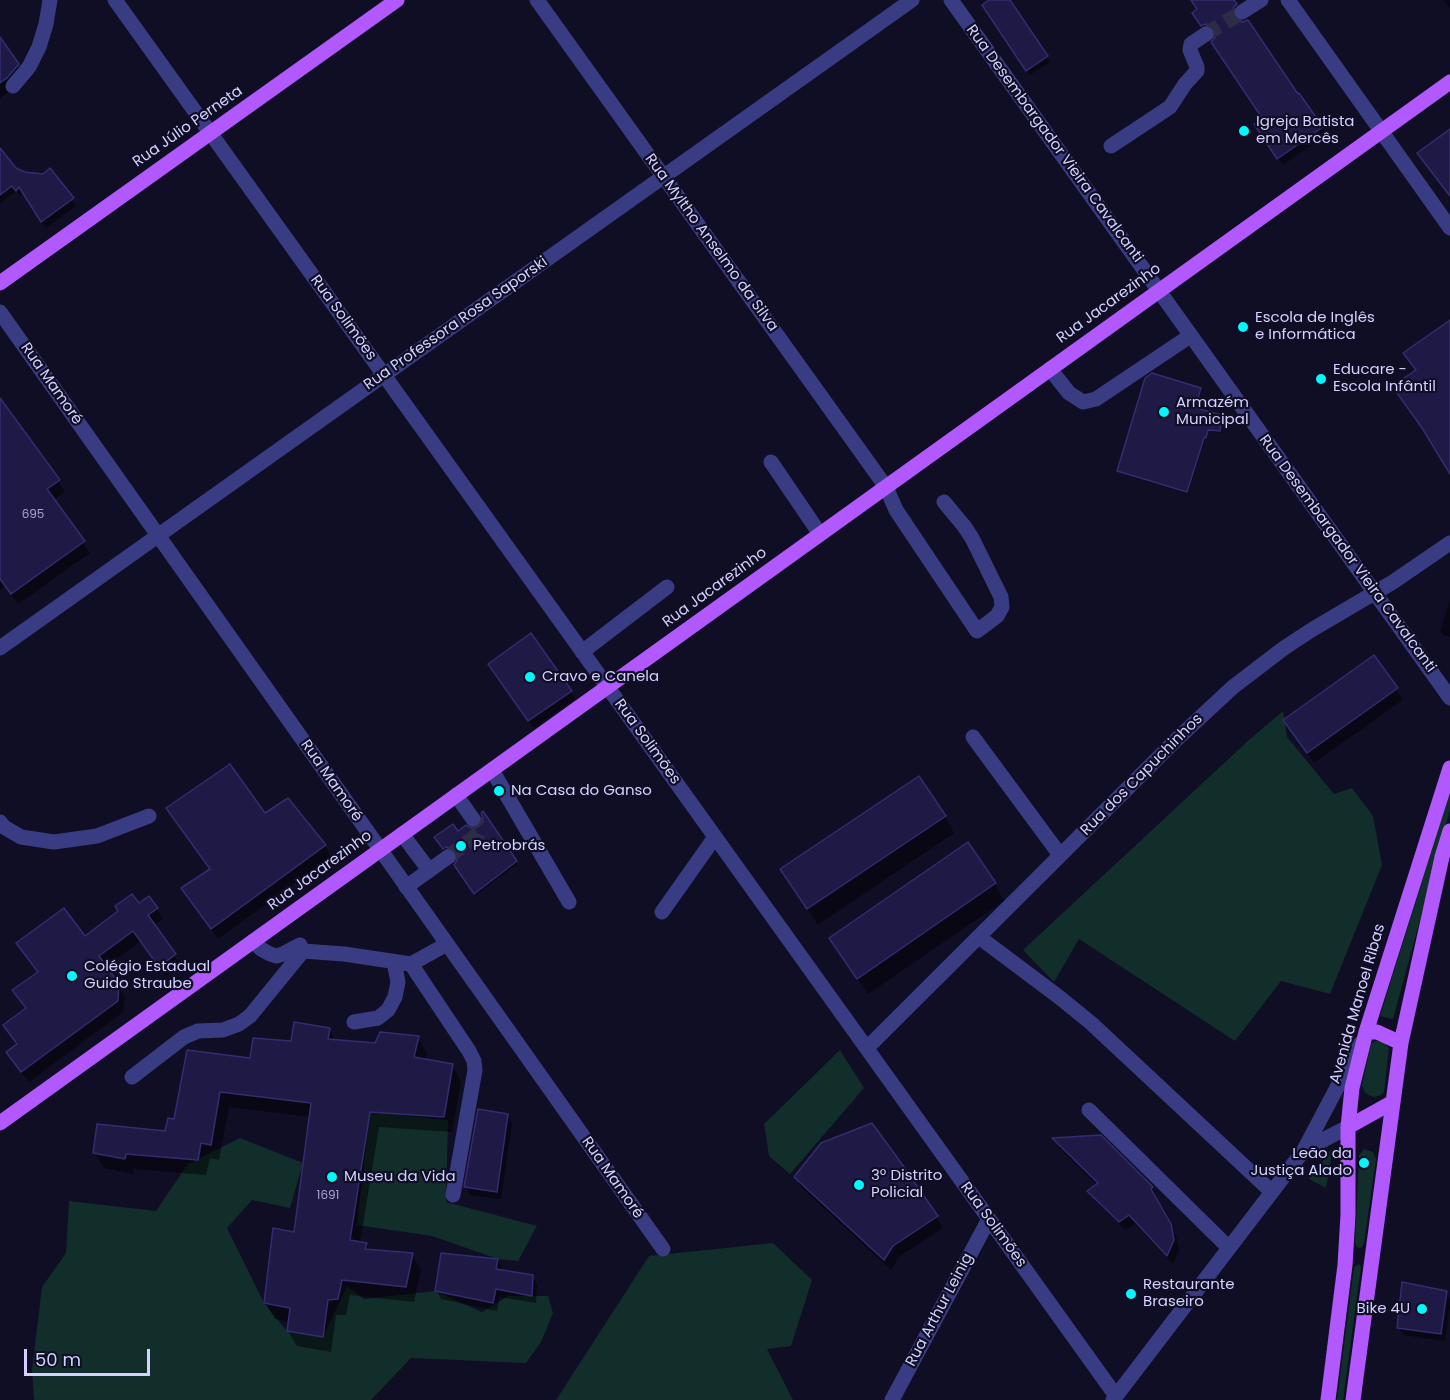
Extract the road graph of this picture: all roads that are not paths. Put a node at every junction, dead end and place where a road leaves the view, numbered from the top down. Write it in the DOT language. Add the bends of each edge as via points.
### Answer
graph roads {
  1 [pos="50,0"];
  2 [pos="115,0"];
  3 [pos="397,0"];
  4 [pos="537,0"];
  5 [pos="912,0"];
  6 [pos="951,0"];
  7 [pos="1261,0"];
  8 [pos="1288,0"];
  9 [pos="1242,12"];
  10 [pos="1206,34"];
  11 [pos="1450,82"];
  12 [pos="13,86"];
  13 [pos="1381,131"];
  14 [pos="210,133"];
  15 [pos="1111,146"];
  16 [pos="664,177"];
  17 [pos="1450,228"];
  18 [pos="0,283"];
  19 [pos="1159,291"];
  20 [pos="0,312"];
  21 [pos="1190,336"];
  22 [pos="1050,369"];
  23 [pos="384,375"];
  24 [pos="771,462"];
  25 [pos="886,487"];
  26 [pos="944,502"];
  27 [pos="820,534"];
  28 [pos="158,536"];
  29 [pos="1450,543"];
  30 [pos="667,587"];
  31 [pos="1375,592"];
  32 [pos="0,648"];
  33 [pos="582,652"];
  34 [pos="607,687"];
  35 [pos="1450,698"];
  36 [pos="973,737"];
  37 [pos="1450,768"];
  38 [pos="492,770"];
  39 [pos="456,795"];
  40 [pos="148,816"];
  41 [pos="473,819"];
  42 [pos="0,822"];
  43 [pos="1450,831"];
  44 [pos="402,834"];
  45 [pos="715,837"];
  46 [pos="380,850"];
  47 [pos="1060,855"];
  48 [pos="448,857"];
  49 [pos="1446,857"];
  50 [pos="429,870"];
  51 [pos="406,887"];
  52 [pos="569,902"];
  53 [pos="662,912"];
  54 [pos="979,937"];
  55 [pos="253,941"];
  56 [pos="447,944"];
  57 [pos="303,951"];
  58 [pos="394,962"];
  59 [pos="411,964"];
  60 [pos="354,1022"];
  61 [pos="1366,1032"];
  62 [pos="1401,1043"];
  63 [pos="867,1048"];
  64 [pos="132,1077"];
  65 [pos="1393,1102"];
  66 [pos="1089,1110"];
  67 [pos="0,1123"];
  68 [pos="1348,1127"];
  69 [pos="1304,1150"];
  70 [pos="1272,1192"];
  71 [pos="453,1195"];
  72 [pos="989,1219"];
  73 [pos="1229,1248"];
  74 [pos="663,1249"];
  75 [pos="1114,1398"];
  76 [pos="892,1400"];
  77 [pos="1328,1400"];
  78 [pos="1353,1400"];
  1 -- 12 [label="street" via="39,46 29,67"];
  2 -- 14 [label="street, Rua Solimões"];
  3 -- 14 [label="main road, Rua Júlio Perneta"];
  4 -- 16 [label="street, Rua Myltho Anselmo da Silva"];
  5 -- 16 [label="street, Rua Professora Rosa Saporski"];
  6 -- 19 [label="street, Rua Desembargador Vieira Cavalcanti"];
  7 -- 9 [label="street"];
  8 -- 13 [label="street"];
  10 -- 15 [label="street" via="1191,44 1197,71 1170,107"];
  11 -- 13 [label="main road, Rua Jacarezinho"];
  13 -- 17 [label="street"];
  13 -- 19 [label="main road, Rua Jacarezinho"];
  14 -- 18 [label="main road, Rua Júlio Perneta"];
  14 -- 23 [label="street, Rua Solimões"];
  16 -- 23 [label="street, Rua Professora Rosa Saporski"];
  16 -- 25 [label="street, Rua Myltho Anselmo da Silva"];
  19 -- 21 [label="street, Rua Desembargador Vieira Cavalcanti"];
  19 -- 22 [label="main road, Rua Jacarezinho"];
  20 -- 28 [label="street, Rua Mamoré"];
  21 -- 22 [label="street" via="1096,399 1083,402 1069,393"];
  21 -- 31 [label="street, Rua Desembargador Vieira Cavalcanti"];
  22 -- 25 [label="main road, Rua Jacarezinho"];
  23 -- 28 [label="street, Rua Professora Rosa Saporski"];
  23 -- 33 [label="street, Rua Solimões"];
  24 -- 27 [label="street"];
  25 -- 26 [label="street, Rua Myltho Anselmo da Silva" via="896,510 977,631 997,616 1002,597 972,538"];
  25 -- 27 [label="main road, Rua Jacarezinho"];
  27 -- 34 [label="main road, Rua Jacarezinho"];
  28 -- 32 [label="street, Rua Professora Rosa Saporski"];
  28 -- 46 [label="street, Rua Mamoré"];
  29 -- 31 [label="street, Rua dos Capuchinhos"];
  30 -- 33 [label="street"];
  31 -- 35 [label="street, Rua Desembargador Vieira Cavalcanti"];
  31 -- 47 [label="street, Rua dos Capuchinhos" via="1313,628 1233,687"];
  33 -- 34 [label="street, Rua Solimões"];
  34 -- 38 [label="main road, Rua Jacarezinho"];
  34 -- 45 [label="street, Rua Solimões"];
  36 -- 47 [label="street"];
  37 -- 61 [label="main road, Avenida Manoel Ribas"];
  38 -- 39 [label="main road, Rua Jacarezinho"];
  38 -- 52 [label="street"];
  39 -- 41 [label="street"];
  39 -- 44 [label="main road, Rua Jacarezinho"];
  40 -- 42 [label="street" via="97,836 54,842 21,837"];
  43 -- 49 [label="main road"];
  44 -- 46 [label="main road, Rua Jacarezinho"];
  44 -- 50 [label="street"];
  45 -- 53 [label="street"];
  45 -- 63 [label="street, Rua Solimões"];
  46 -- 51 [label="street, Rua Mamoré"];
  46 -- 55 [label="main road, Rua Jacarezinho"];
  47 -- 54 [label="street, Rua dos Capuchinhos"];
  48 -- 50 [label="street"];
  49 -- 62 [label="main road"];
  50 -- 51 [label="street"];
  51 -- 56 [label="street, Rua Mamoré"];
  54 -- 63 [label="street, Rua dos Capuchinhos"];
  54 -- 70 [label="street" via="1091,1023"];
  55 -- 57 [label="street" via="276,956 300,945"];
  55 -- 67 [label="main road, Rua Jacarezinho"];
  56 -- 59 [label="street"];
  56 -- 74 [label="street, Rua Mamoré"];
  57 -- 58 [label="street"];
  57 -- 64 [label="street" via="250,1016 223,1030 198,1031 184,1037"];
  58 -- 59 [label="street"];
  58 -- 60 [label="street" via="398,982 388,1010 378,1018"];
  59 -- 71 [label="street" via="474,1061"];
  61 -- 62 [label="main road" via="1377,1032"];
  61 -- 68 [label="main road, Avenida Manoel Ribas" via="1352,1088"];
  61 -- 69 [label="street"];
  62 -- 65 [label="main road"];
  63 -- 72 [label="street, Rua Solimões"];
  65 -- 68 [label="main road"];
  65 -- 78 [label="main road"];
  66 -- 73 [label="street"];
  68 -- 69 [label="street"];
  68 -- 77 [label="main road, Avenida Manoel Ribas" via="1346,1265"];
  69 -- 70 [label="street"];
  70 -- 73 [label="street"];
  72 -- 75 [label="street, Rua Solimões"];
  72 -- 76 [label="street, Rua Arthur Leinig"];
  73 -- 75 [label="street"];
}
